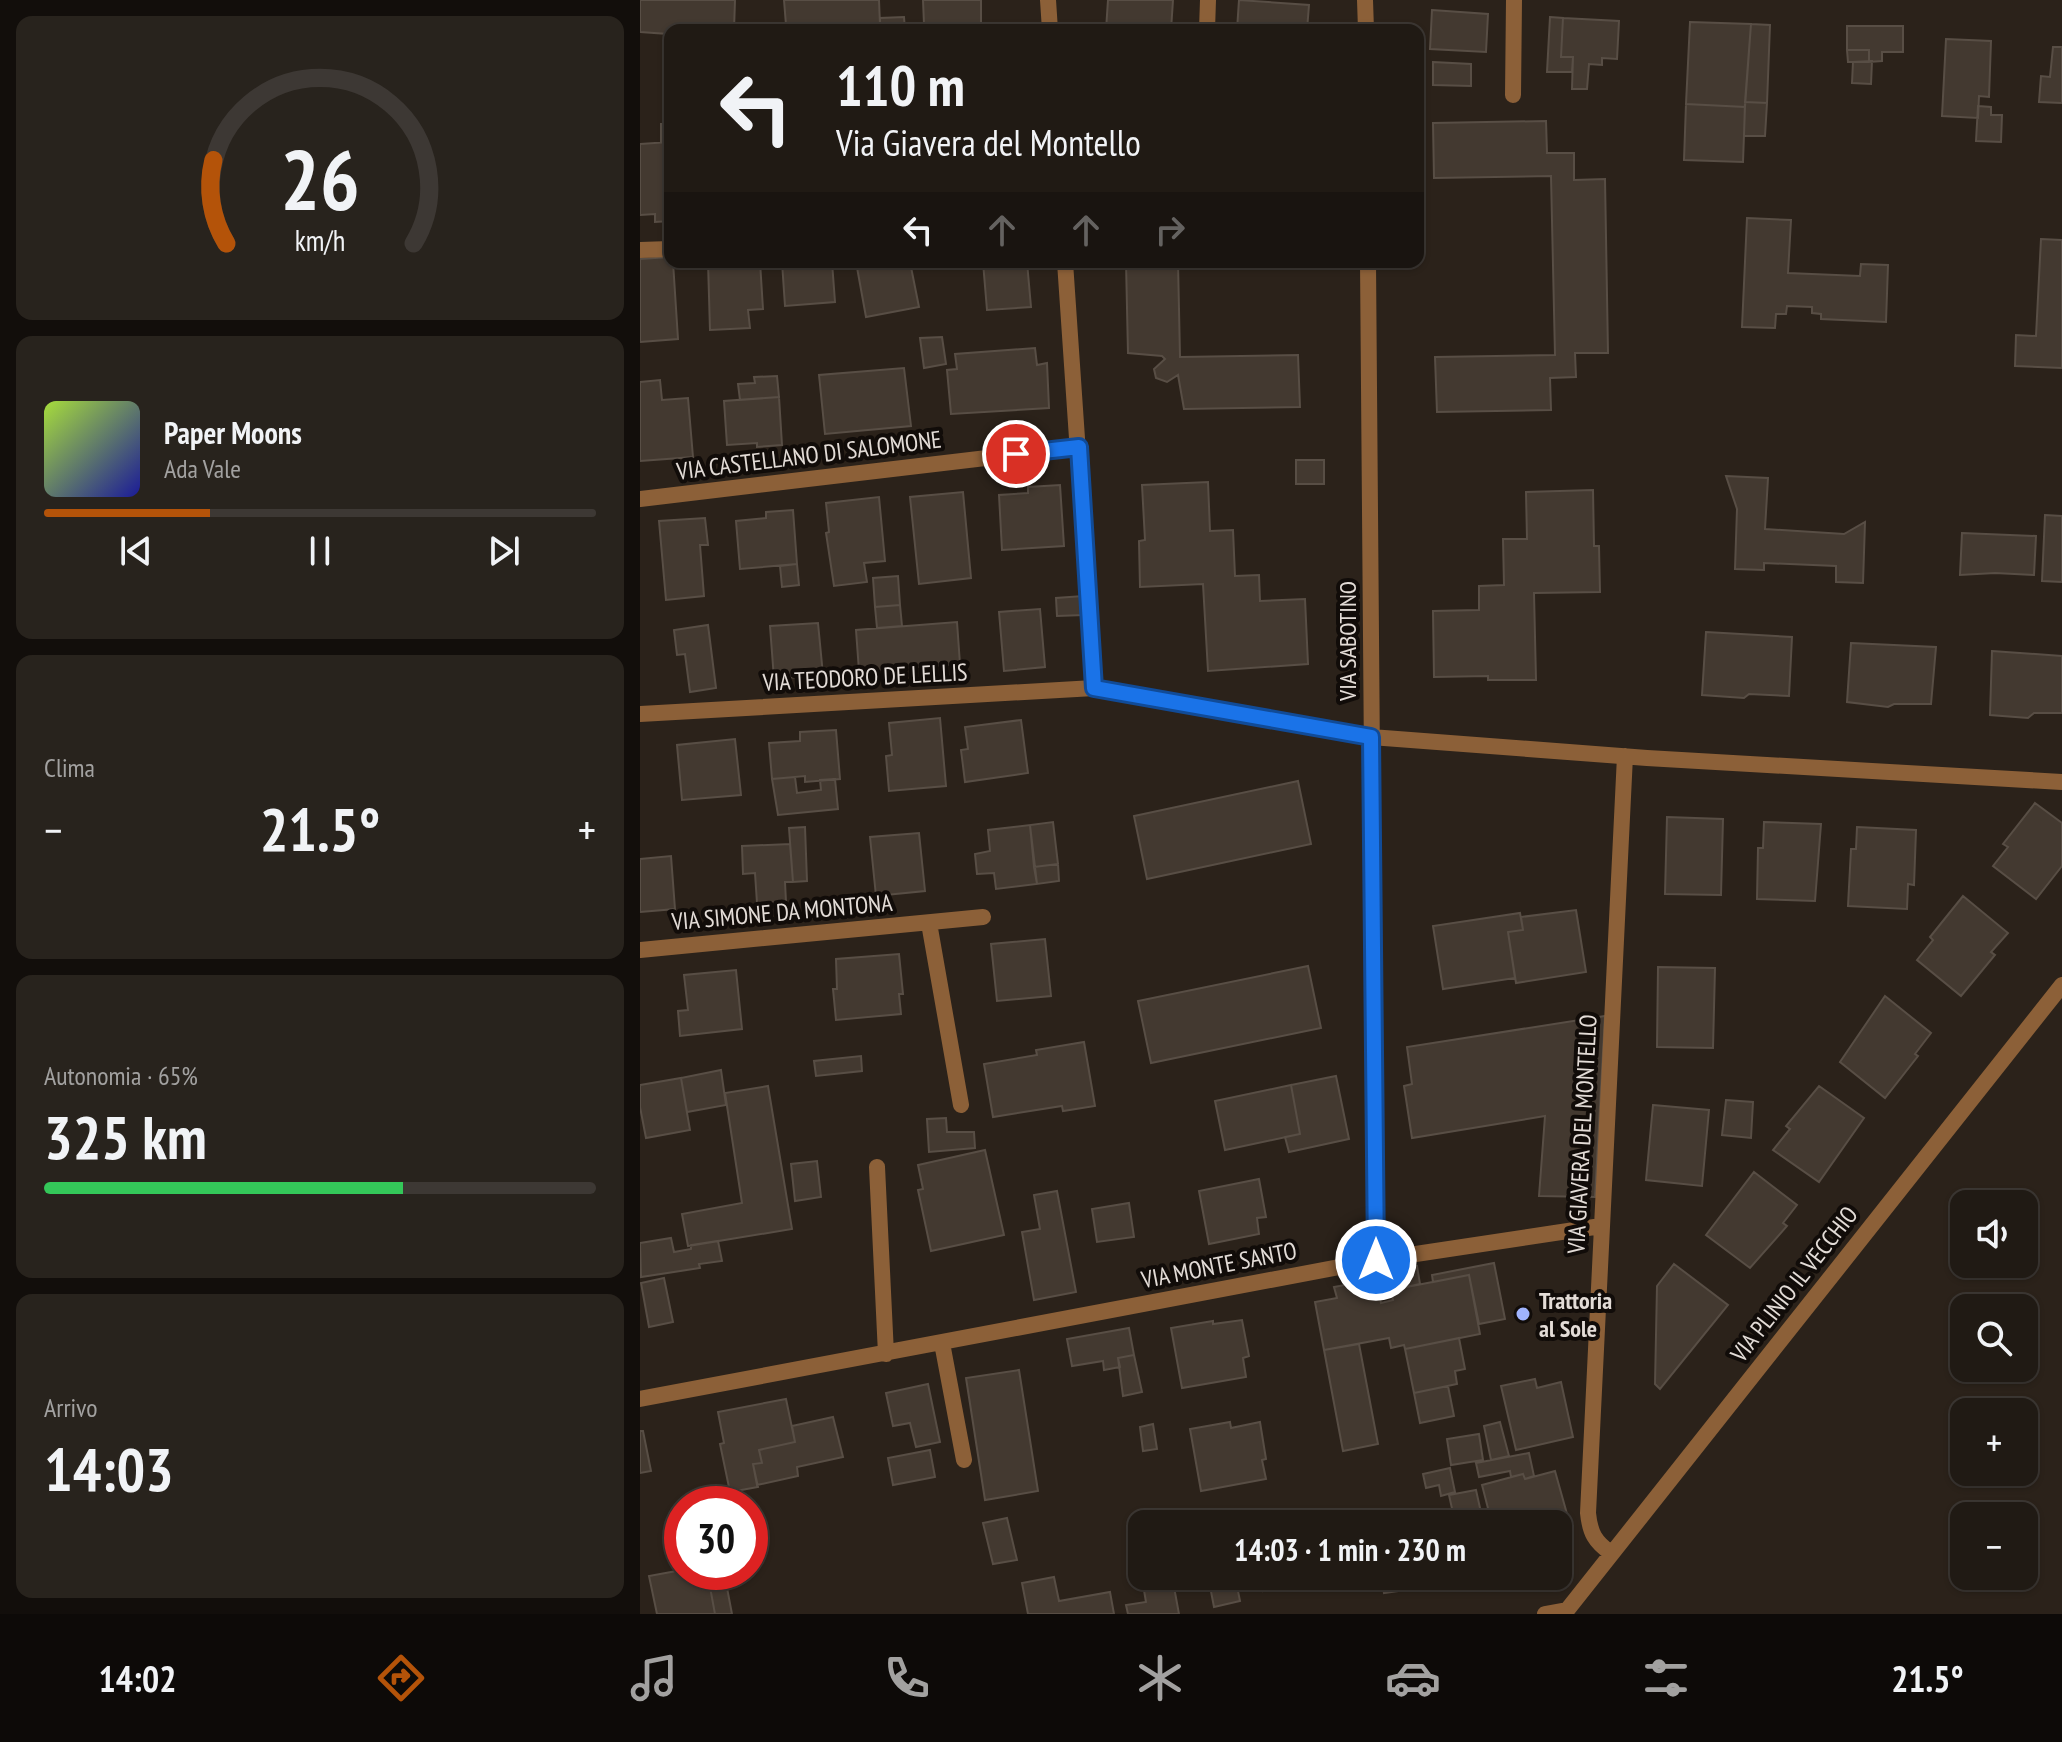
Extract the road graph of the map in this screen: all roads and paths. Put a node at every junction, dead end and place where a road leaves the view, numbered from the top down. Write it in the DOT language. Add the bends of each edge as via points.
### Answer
graph roads {
  1 [pos="1048,0"];
  2 [pos="1208,0"];
  3 [pos="1365,0"];
  4 [pos="1514,0"];
  5 [pos="1050,24"];
  6 [pos="1207,24"];
  7 [pos="1366,24"];
  8 [pos="1513,95"];
  9 [pos="664,249"];
  10 [pos="640,250"];
  11 [pos="1065,268"];
  12 [pos="1368,268"];
  13 [pos="1079,447"];
  14 [pos="640,499"];
  15 [pos="1094,688"];
  16 [pos="640,714"];
  17 [pos="1371,737"];
  18 [pos="1625,756"];
  19 [pos="2062,782"];
  20 [pos="983,917"];
  21 [pos="929,923"];
  22 [pos="640,950"];
  23 [pos="2062,985"];
  24 [pos="961,1105"];
  25 [pos="877,1167"];
  26 [pos="1601,1226"];
  27 [pos="1376,1260"];
  28 [pos="942,1343"];
  29 [pos="886,1354"];
  30 [pos="640,1399"];
  31 [pos="964,1460"];
  32 [pos="1611,1553"];
  33 [pos="1565,1612"];
  34 [pos="1545,1614"];
  1 -- 5 [label="street"];
  2 -- 6 [label="street"];
  3 -- 7 [label="street"];
  4 -- 8 [label="street"];
  9 -- 10 [label="street"];
  11 -- 13 [label="street"];
  12 -- 17 [label="street, VIA SABOTINO"];
  13 -- 14 [label="street, VIA CASTELLANO DI SALOMONE"];
  13 -- 15 [label="street"];
  15 -- 16 [label="street, VIA TEODORO DE LELLIS"];
  15 -- 17 [label="street"];
  17 -- 18 [label="street"];
  17 -- 27 [label="street, VIA SABOTINO"];
  18 -- 19 [label="street"];
  18 -- 26 [label="street, VIA GIAVERA DEL MONTELLO"];
  20 -- 21 [label="street, VIA SIMONE DA MONTONA"];
  21 -- 22 [label="street, VIA SIMONE DA MONTONA"];
  21 -- 24 [label="street, VIA SIMONE DA MONTONA"];
  23 -- 32 [label="street, VIA PLINIO IL VECCHIO"];
  25 -- 29 [label="street"];
  26 -- 27 [label="street, VIA MONTE SANTO"];
  26 -- 32 [label="street, VIA GIAVERA DEL MONTELLO" via="1588,1513 1592,1535"];
  27 -- 28 [label="street, VIA MONTE SANTO"];
  28 -- 29 [label="street, VIA MONTE SANTO"];
  28 -- 31 [label="street"];
  29 -- 30 [label="street, VIA MONTE SANTO"];
  32 -- 33 [label="street, VIA PLINIO IL VECCHIO"];
  33 -- 34 [label="street"];
}
